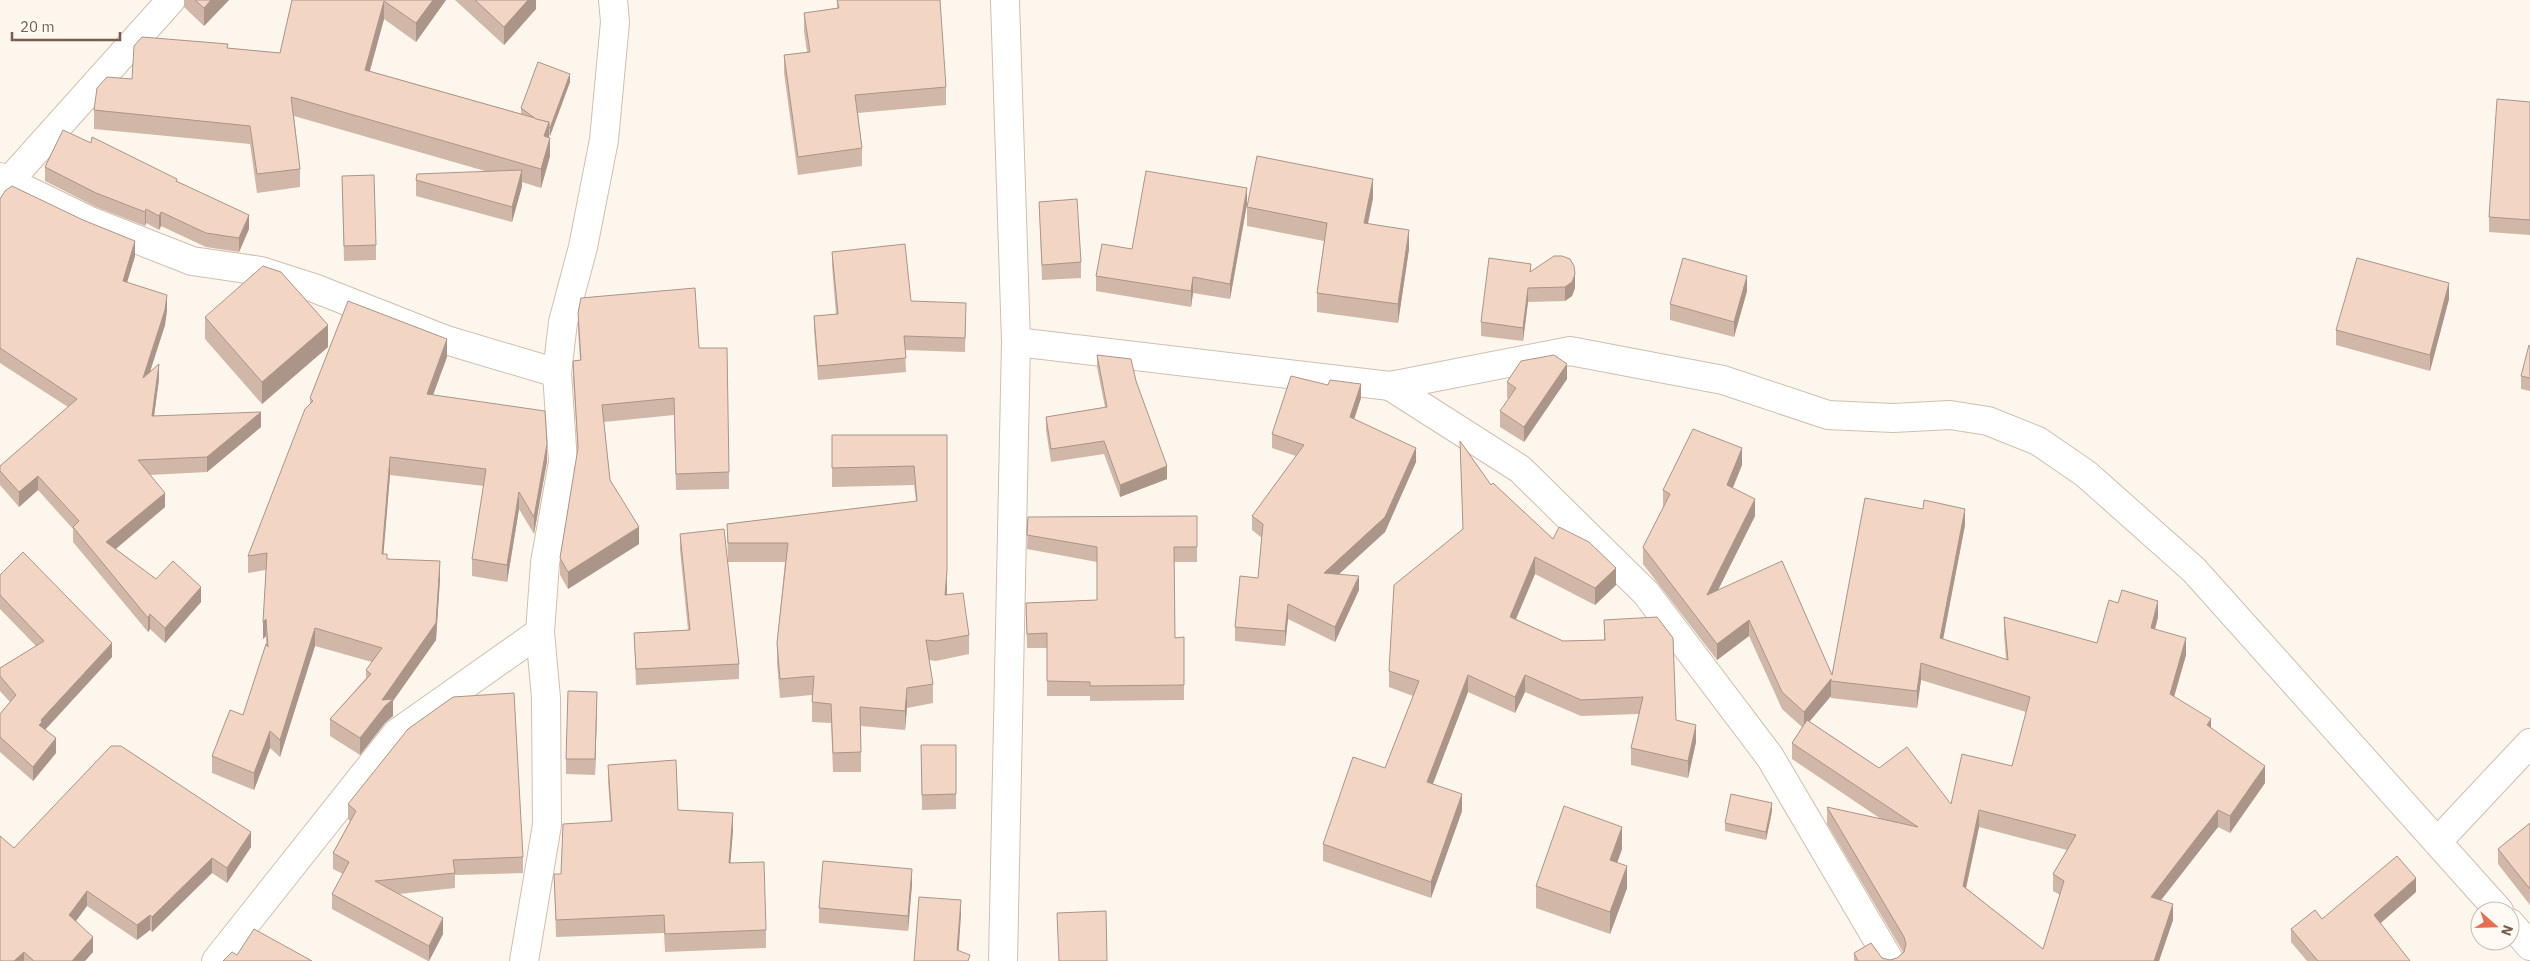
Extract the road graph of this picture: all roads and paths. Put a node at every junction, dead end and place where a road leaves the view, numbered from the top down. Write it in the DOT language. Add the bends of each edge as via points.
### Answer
graph roads {
  1 [pos="171,0"];
  2 [pos="613,0"];
  3 [pos="1006,0"];
  4 [pos="3,183"];
  5 [pos="1016,342"];
  6 [pos="557,372"];
  7 [pos="1390,386"];
  8 [pos="540,632"];
  9 [pos="2530,743"];
  10 [pos="2438,842"];
  11 [pos="2490,901"];
  12 [pos="2520,934"];
  13 [pos="2530,946"];
  14 [pos="216,961"];
  15 [pos="524,961"];
  16 [pos="1002,961"];
  17 [pos="1890,961"];
  1 -- 4 [label="street"];
  2 -- 6 [label="street" via="615,22 604,140 583,247 563,322"];
  3 -- 5 [label="street"];
  4 -- 6 [label="street" via="192,261 261,271 314,288 446,340"];
  5 -- 7 [label="street"];
  5 -- 16 [label="street"];
  6 -- 8 [label="street" via="563,462 545,563"];
  7 -- 10 [label="street" via="1570,351 1723,380 1828,415 1893,418 1950,415 1988,421 2038,441 2086,474 2194,570"];
  7 -- 17 [label="street" via="1520,469 1646,593 1770,757"];
  8 -- 14 [label="street" via="397,733"];
  8 -- 15 [label="street" via="546,698 547,825"];
  9 -- 10 [label="street"];
  10 -- 11 [label="street"];
  12 -- 13 [label="street"];
}
